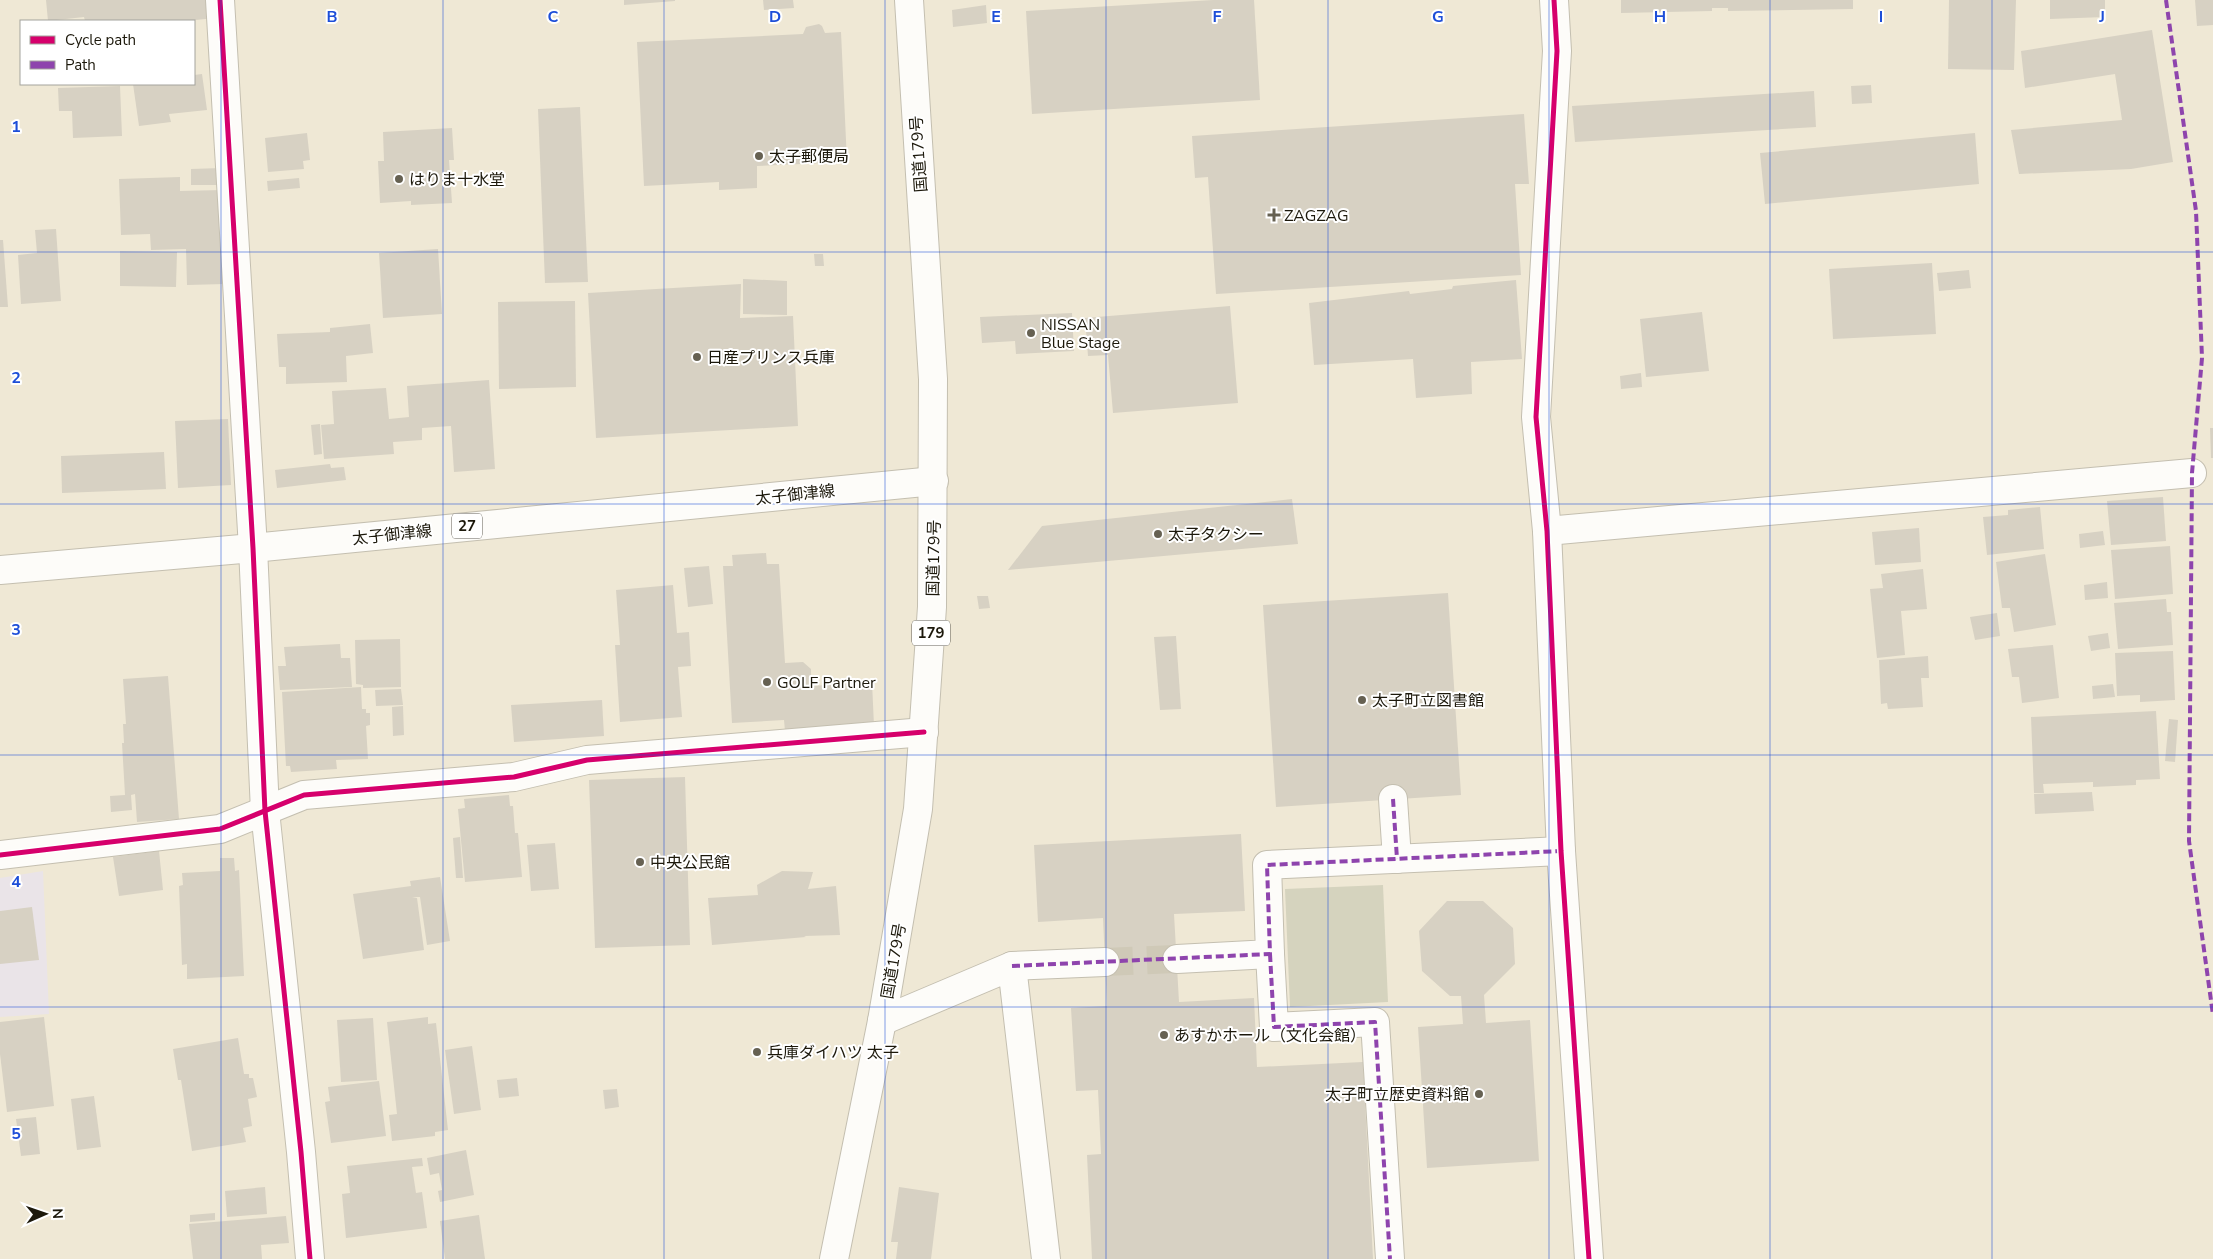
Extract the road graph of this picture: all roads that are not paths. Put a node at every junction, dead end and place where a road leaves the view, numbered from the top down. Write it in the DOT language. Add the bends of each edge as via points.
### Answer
graph roads {
  1 [pos="220,0"];
  2 [pos="908,0"];
  3 [pos="1554,0"];
  4 [pos="2192,473"];
  5 [pos="934,481"];
  6 [pos="1548,531"];
  7 [pos="252,548"];
  8 [pos="0,570"];
  9 [pos="924,732"];
  10 [pos="1393,799"];
  11 [pos="265,811"];
  12 [pos="1561,851"];
  13 [pos="0,855"];
  14 [pos="1397,859"];
  15 [pos="1270,954"];
  16 [pos="1177,958"];
  17 [pos="1105,962"];
  18 [pos="1012,966"];
  19 [pos="882,1021"];
  20 [pos="310,1259"];
  21 [pos="834,1259"];
  22 [pos="1046,1259"];
  23 [pos="1390,1259"];
  24 [pos="1589,1259"];
  1 -- 7 [label="main road"];
  2 -- 5 [label="main road, 国道179号 / 179" via="933,379"];
  3 -- 6 [label="main road" via="1557,50 1536,417"];
  4 -- 6 [label="main road"];
  5 -- 7 [label="main road, 太子御津線 / 27"];
  5 -- 9 [label="main road, 国道179号 / 179" via="932,607"];
  6 -- 12 [label="main road"];
  7 -- 8 [label="main road, 太子御津線 / 27"];
  7 -- 11 [label="main road"];
  9 -- 11 [label="main road" via="587,760 514,777 304,795"];
  9 -- 19 [label="main road, 国道179号 / 179" via="918,809"];
  10 -- 14 [label="main road"];
  11 -- 13 [label="main road" via="220,829"];
  11 -- 20 [label="main road"];
  12 -- 14 [label="main road"];
  12 -- 24 [label="main road"];
  14 -- 15 [label="main road" via="1267,865"];
  15 -- 16 [label="main road"];
  15 -- 23 [label="main road" via="1274,1027 1375,1022"];
  17 -- 18 [label="main road"];
  18 -- 19 [label="main road"];
  18 -- 22 [label="main road"];
  19 -- 21 [label="main road, 国道179号 / 179"];
}
